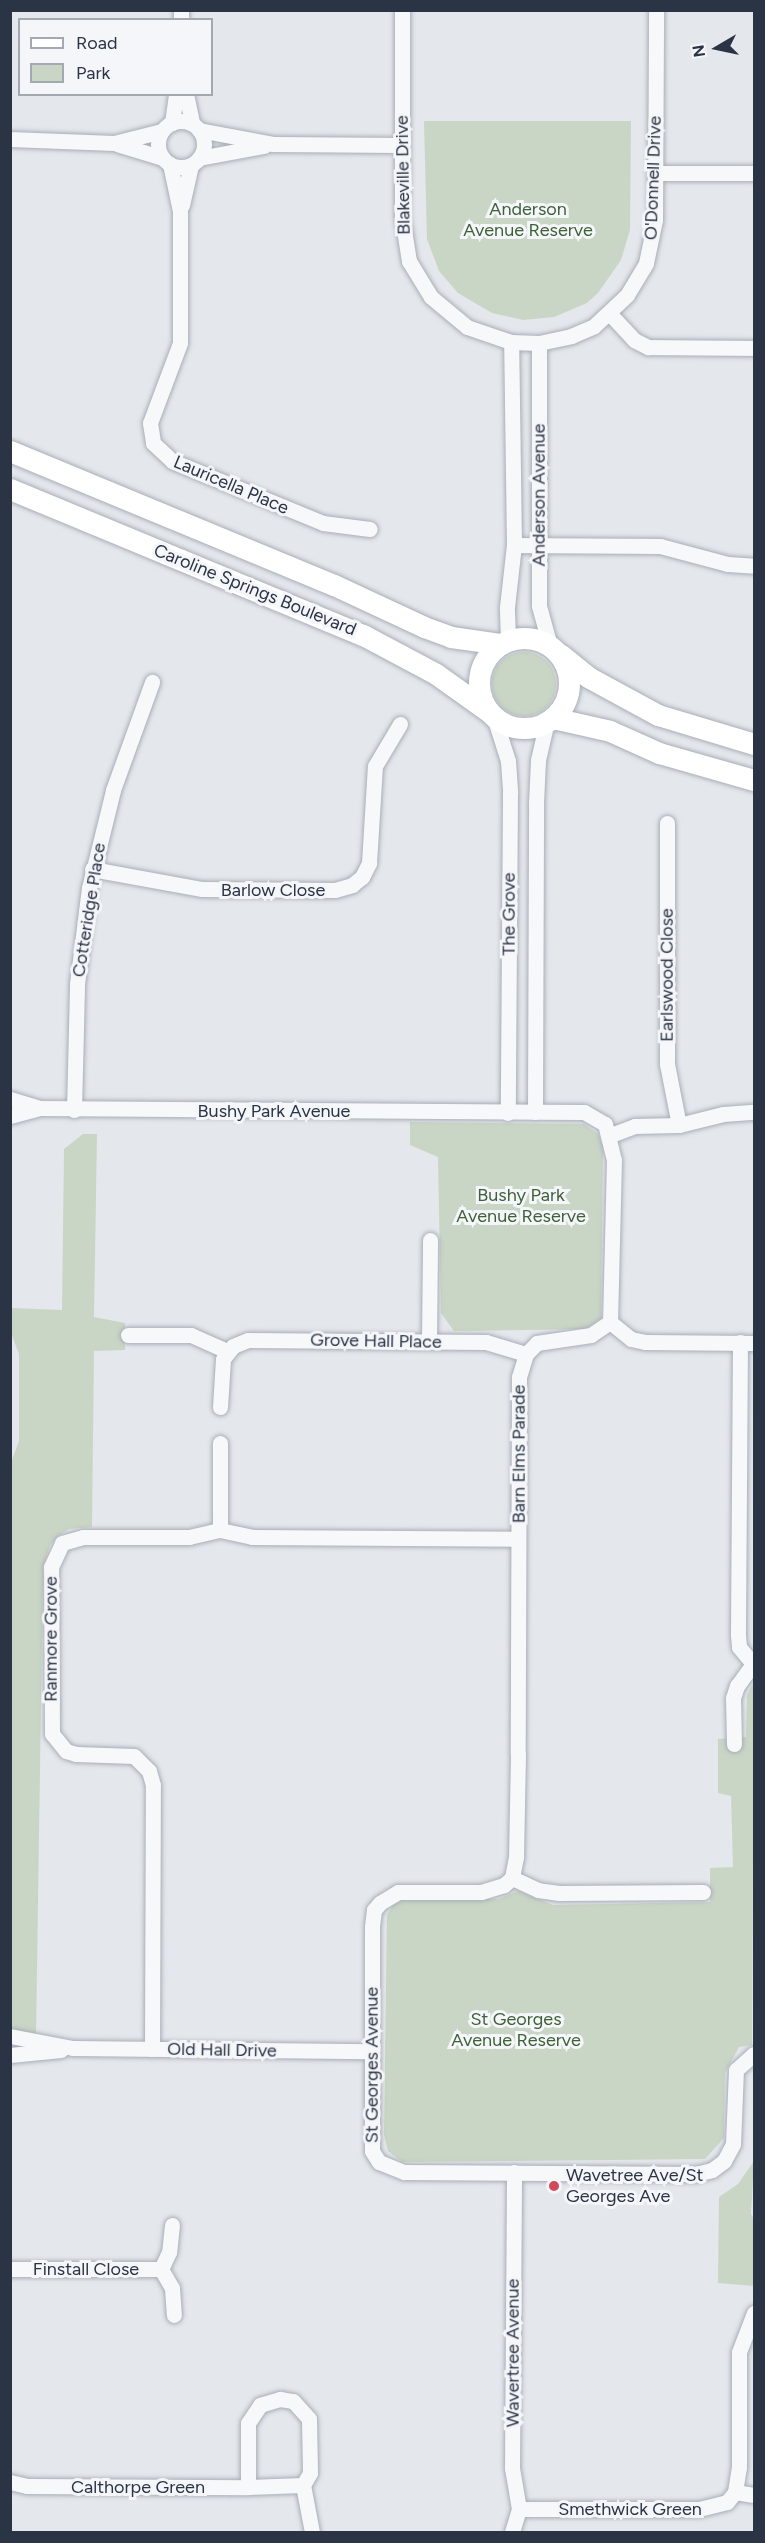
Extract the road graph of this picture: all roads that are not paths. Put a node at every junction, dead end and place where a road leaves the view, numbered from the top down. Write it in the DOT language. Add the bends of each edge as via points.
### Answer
graph roads {
  1 [pos="402,10"];
  2 [pos="656,10"];
  3 [pos="175,96"];
  4 [pos="187,96"];
  5 [pos="167,127"];
  6 [pos="196,127"];
  7 [pos="10,139"];
  8 [pos="114,143"];
  9 [pos="273,144"];
  10 [pos="401,145"];
  11 [pos="166,161"];
  12 [pos="195,161"];
  13 [pos="655,173"];
  14 [pos="754,173"];
  15 [pos="180,211"];
  16 [pos="610,314"];
  17 [pos="525,342"];
  18 [pos="754,348"];
  19 [pos="10,451"];
  20 [pos="10,489"];
  21 [pos="370,529"];
  22 [pos="514,545"];
  23 [pos="539,546"];
  24 [pos="754,566"];
  25 [pos="504,642"];
  26 [pos="554,649"];
  27 [pos="152,682"];
  28 [pos="491,714"];
  29 [pos="550,720"];
  30 [pos="400,724"];
  31 [pos="754,744"];
  32 [pos="754,780"];
  33 [pos="667,823"];
  34 [pos="92,869"];
  35 [pos="10,1099"];
  36 [pos="39,1108"];
  37 [pos="74,1110"];
  38 [pos="535,1112"];
  39 [pos="754,1112"];
  40 [pos="508,1113"];
  41 [pos="10,1116"];
  42 [pos="679,1125"];
  43 [pos="611,1135"];
  44 [pos="430,1240"];
  45 [pos="610,1322"];
  46 [pos="128,1335"];
  47 [pos="429,1341"];
  48 [pos="747,1342"];
  49 [pos="227,1352"];
  50 [pos="526,1354"];
  51 [pos="220,1407"];
  52 [pos="220,1443"];
  53 [pos="220,1530"];
  54 [pos="518,1539"];
  55 [pos="754,1664"];
  56 [pos="734,1744"];
  57 [pos="512,1878"];
  58 [pos="703,1892"];
  59 [pos="10,2036"];
  60 [pos="73,2048"];
  61 [pos="152,2049"];
  62 [pos="372,2051"];
  63 [pos="754,2054"];
  64 [pos="10,2055"];
  65 [pos="514,2172"];
  66 [pos="172,2225"];
  67 [pos="10,2269"];
  68 [pos="161,2269"];
  69 [pos="754,2313"];
  70 [pos="174,2315"];
  71 [pos="10,2482"];
  72 [pos="303,2485"];
  73 [pos="27,2486"];
  74 [pos="248,2487"];
  75 [pos="10,2490"];
  76 [pos="735,2492"];
  77 [pos="754,2495"];
  78 [pos="519,2509"];
  79 [pos="312,2532"];
  80 [pos="512,2532"];
  1 -- 10 [label="street, Blakeville Drive"];
  2 -- 13 [label="street, O'Donnell Drive"];
  3 -- 5 [label="street"];
  4 -- 6 [label="street"];
  5 -- 6 [label="street"];
  5 -- 8 [label="street"];
  5 -- 11 [label="street" via="158,144"];
  6 -- 9 [label="street"];
  6 -- 12 [label="street" via="204,144"];
  7 -- 8 [label="street"];
  8 -- 11 [label="street"];
  9 -- 10 [label="street"];
  9 -- 12 [label="street"];
  10 -- 17 [label="street, Blakeville Drive" via="404,239 417,279 447,314 467,327"];
  11 -- 12 [label="street"];
  11 -- 15 [label="street, Lauricella Place"];
  12 -- 15 [label="street, Lauricella Place"];
  13 -- 14 [label="street"];
  13 -- 16 [label="street, O'Donnell Drive" via="655,220 646,263"];
  15 -- 21 [label="street, Lauricella Place" via="180,343 150,423 153,443 172,461 323,524"];
  16 -- 17 [label="street, O'Donnell Drive" via="571,336"];
  16 -- 18 [label="street" via="634,340 648,347"];
  17 -- 22 [label="street, Anderson Avenue"];
  17 -- 23 [label="street, Anderson Avenue"];
  19 -- 25 [label="main road, Caroline Springs Boulevard" via="334,585 424,627 457,638"];
  20 -- 28 [label="main road, Caroline Springs Boulevard" via="363,635 436,674"];
  22 -- 23 [label="street"];
  22 -- 25 [label="street, Anderson Avenue"];
  23 -- 24 [label="street" via="660,546 728,564"];
  23 -- 26 [label="street, Anderson Avenue" via="539,606"];
  25 -- 26 [label="main road" via="530,638"];
  25 -- 28 [label="main road" via="481,668 481,698"];
  26 -- 29 [label="main road" via="569,678 568,693"];
  26 -- 31 [label="main road" via="588,677 658,716"];
  27 -- 34 [label="street, Cotteridge Place" via="113,790"];
  28 -- 29 [label="main road" via="520,728"];
  28 -- 40 [label="street, The Grove" via="508,761 510,793"];
  29 -- 32 [label="main road" via="610,731 659,753"];
  29 -- 38 [label="street, The Grove" via="538,760 536,803"];
  30 -- 34 [label="street, Barlow Close" via="375,766 369,863 362,877 352,885 335,891 202,889"];
  33 -- 42 [label="street, Earlswood Close" via="667,1064"];
  34 -- 37 [label="street, Cotteridge Place" via="77,984"];
  35 -- 36 [label="street, Bushy Park Avenue"];
  36 -- 37 [label="street, Bushy Park Avenue"];
  36 -- 41 [label="street, Bushy Park Avenue"];
  37 -- 40 [label="street, Bushy Park Avenue"];
  38 -- 40 [label="street"];
  38 -- 43 [label="street" via="584,1112 604,1124"];
  39 -- 42 [label="street" via="723,1114"];
  42 -- 43 [label="street" via="634,1126"];
  43 -- 45 [label="street" via="614,1164"];
  44 -- 47 [label="street"];
  45 -- 48 [label="street" via="631,1339 645,1342"];
  45 -- 50 [label="street" via="591,1335 537,1343"];
  46 -- 49 [label="street" via="191,1335"];
  47 -- 49 [label="street, Grove Hall Place" via="248,1340"];
  47 -- 50 [label="street, Grove Hall Place" via="486,1342"];
  48 -- 55 [label="street" via="738,1635 739,1647"];
  49 -- 51 [label="street" via="221,1370"];
  50 -- 54 [label="street, Barn Elms Parade" via="519,1377"];
  52 -- 53 [label="street"];
  53 -- 54 [label="street, Ranmore Grove" via="252,1538"];
  53 -- 61 [label="street, Ranmore Grove" via="189,1537 71,1539 62,1543 51,1567 52,1734 66,1751 134,1756 150,1771 153,1785"];
  54 -- 57 [label="street, Barn Elms Parade" via="516,1854"];
  55 -- 56 [label="street" via="736,1686 733,1698"];
  57 -- 58 [label="street" via="538,1890 559,1893"];
  57 -- 62 [label="street, St Georges Avenue" via="504,1885 481,1892 398,1892 374,1910"];
  59 -- 60 [label="street, Old Hall Drive"];
  60 -- 61 [label="street, Old Hall Drive"];
  60 -- 64 [label="street, Old Hall Drive" via="36,2056"];
  61 -- 62 [label="street, Old Hall Drive"];
  62 -- 65 [label="street, St Georges Avenue" via="370,2137 379,2162 404,2172"];
  63 -- 65 [label="street, St Georges Avenue" via="736,2070 733,2144 724,2161 712,2170 696,2174"];
  65 -- 78 [label="street, Wavertree Avenue" via="512,2468"];
  66 -- 68 [label="street, Finstall Close" via="169,2252"];
  67 -- 68 [label="street, Finstall Close"];
  68 -- 70 [label="street, Finstall Close" via="172,2288"];
  69 -- 76 [label="street" via="739,2352 739,2468"];
  71 -- 73 [label="street, Calthorpe Green"];
  72 -- 74 [label="street, Calthorpe Green"];
  72 -- 74 [label="street" via="310,2473 309,2419 293,2401 280,2398 260,2405 248,2423"];
  72 -- 79 [label="street"];
  73 -- 74 [label="street, Calthorpe Green"];
  73 -- 75 [label="street, Calthorpe Green"];
  76 -- 77 [label="street"];
  76 -- 78 [label="street, Smethwick Green" via="726,2502 710,2508"];
  78 -- 80 [label="street, Wavertree Avenue"];
}
